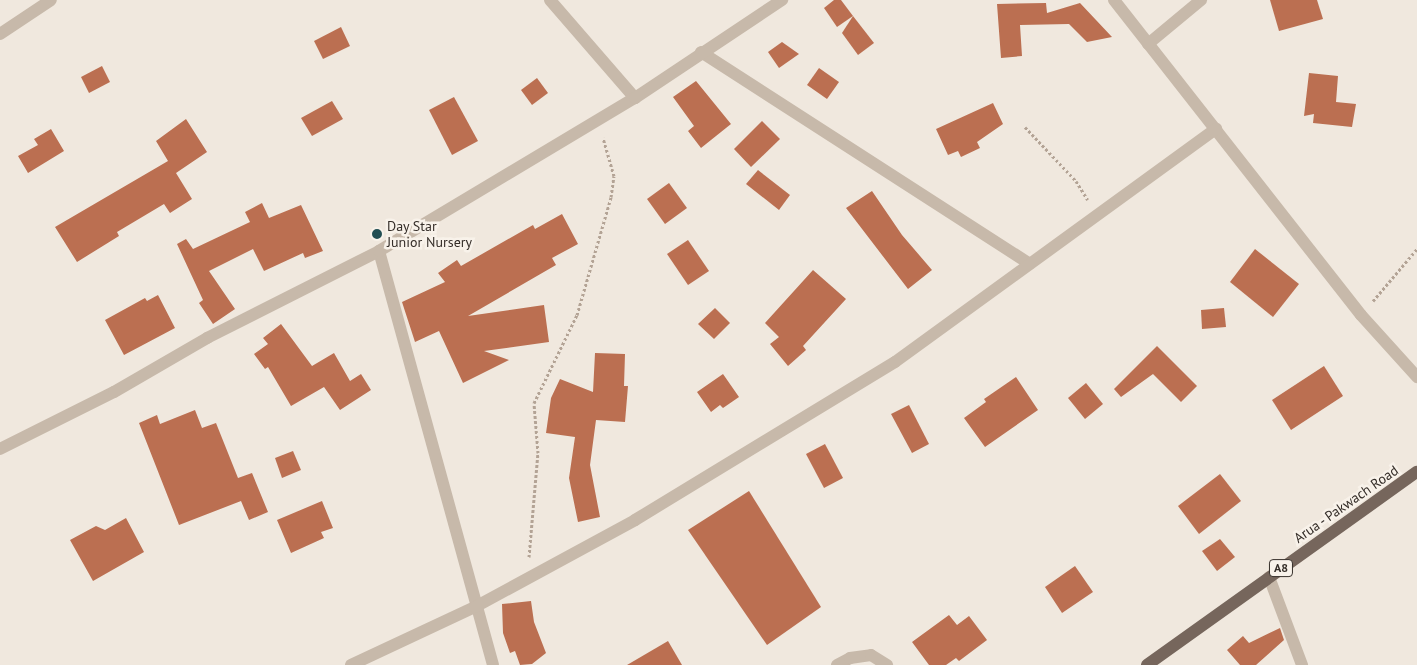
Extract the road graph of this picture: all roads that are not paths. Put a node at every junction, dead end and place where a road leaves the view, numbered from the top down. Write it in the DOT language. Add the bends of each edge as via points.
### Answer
graph roads {
  1 [pos="51,0"];
  2 [pos="550,0"];
  3 [pos="782,0"];
  4 [pos="1114,0"];
  5 [pos="1201,0"];
  6 [pos="0,34"];
  7 [pos="1148,44"];
  8 [pos="701,52"];
  9 [pos="634,98"];
  10 [pos="1216,129"];
  11 [pos="379,251"];
  12 [pos="1030,264"];
  13 [pos="1417,377"];
  14 [pos="2,443"];
  15 [pos="1416,476"];
  16 [pos="1269,577"];
  17 [pos="475,607"];
  18 [pos="350,665"];
  19 [pos="492,665"];
  20 [pos="836,665"];
  21 [pos="888,665"];
  22 [pos="1146,665"];
  23 [pos="1302,665"];
  1 -- 6 [label="street"];
  2 -- 9 [label="street"];
  3 -- 8 [label="street"];
  4 -- 7 [label="street"];
  5 -- 7 [label="street"];
  7 -- 10 [label="street"];
  8 -- 9 [label="street"];
  8 -- 12 [label="street"];
  9 -- 11 [label="street"];
  10 -- 12 [label="street"];
  10 -- 13 [label="street" via="1361,315"];
  11 -- 14 [label="street" via="208,338 114,392"];
  11 -- 17 [label="street"];
  12 -- 17 [label="street" via="895,362 635,520"];
  15 -- 16 [label="main road, Arua - Pakwach Road / A8"];
  16 -- 22 [label="main road, Arua - Pakwach Road / A8"];
  16 -- 23 [label="street"];
  17 -- 18 [label="street"];
  17 -- 19 [label="street"];
  20 -- 21 [label="street" via="850,658 871,656"];
}
